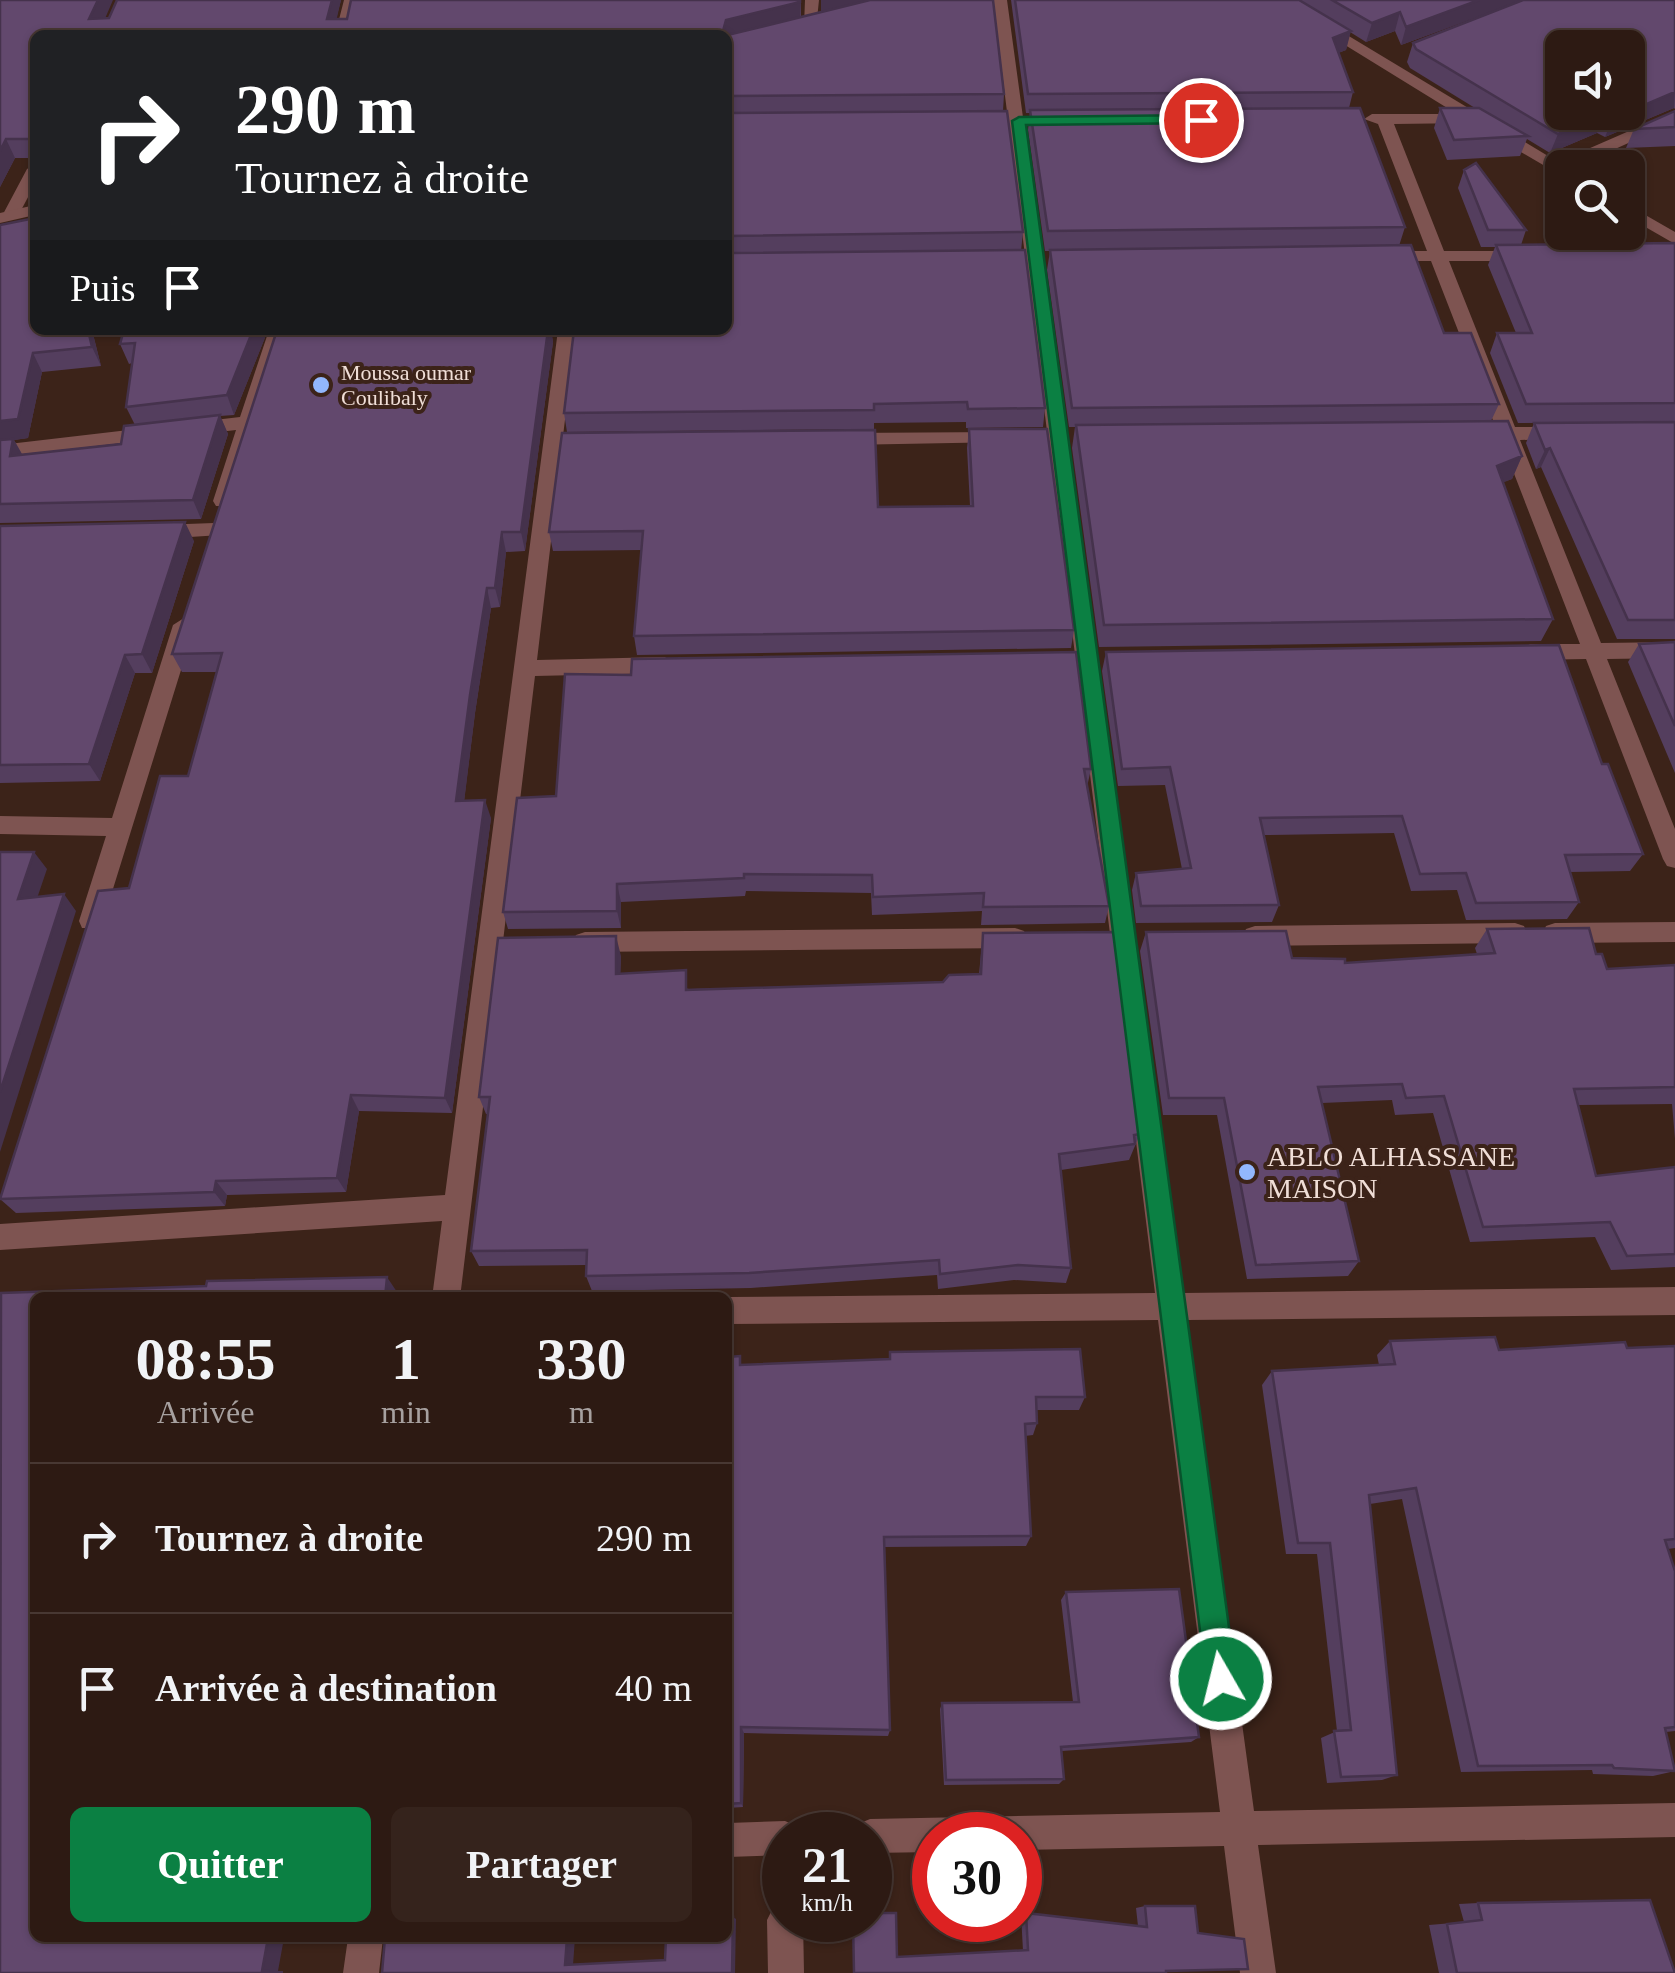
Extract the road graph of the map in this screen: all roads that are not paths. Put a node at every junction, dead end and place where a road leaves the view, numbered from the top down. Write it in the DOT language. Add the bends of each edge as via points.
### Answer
graph roads {
  1 [pos="351,0"];
  2 [pos="812,0"];
  3 [pos="1000,0"];
  4 [pos="1279,0"];
  5 [pos="830,22"];
  6 [pos="811,26"];
  7 [pos="343,30"];
  8 [pos="794,30"];
  9 [pos="1400,56"];
  10 [pos="1382,62"];
  11 [pos="1675,116"];
  12 [pos="1345,119"];
  13 [pos="1384,119"];
  14 [pos="1477,120"];
  15 [pos="1603,150"];
  16 [pos="1545,161"];
  17 [pos="30,177"];
  18 [pos="30,211"];
  19 [pos="5,217"];
  20 [pos="1645,220"];
  21 [pos="1675,238"];
  22 [pos="1361,256"];
  23 [pos="1438,256"];
  24 [pos="1536,256"];
  25 [pos="282,335"];
  26 [pos="561,335"];
  27 [pos="245,423"];
  28 [pos="1508,433"];
  29 [pos="1582,433"];
  30 [pos="1468,434"];
  31 [pos="1050,438"];
  32 [pos="826,440"];
  33 [pos="612,441"];
  34 [pos="554,442"];
  35 [pos="0,451"];
  36 [pos="136,532"];
  37 [pos="191,605"];
  38 [pos="1675,650"];
  39 [pos="1516,652"];
  40 [pos="1594,652"];
  41 [pos="680,664"];
  42 [pos="525,668"];
  43 [pos="0,825"];
  44 [pos="120,827"];
  45 [pos="1675,859"];
  46 [pos="1675,932"];
  47 [pos="1222,936"];
  48 [pos="1045,938"];
  49 [pos="84,941"];
  50 [pos="570,942"];
  51 [pos="457,1207"];
  52 [pos="0,1237"];
  53 [pos="447,1292"];
  54 [pos="1675,1302"];
  55 [pos="1172,1306"];
  56 [pos="732,1311"];
  57 [pos="1675,1820"];
  58 [pos="1240,1828"];
  59 [pos="892,1836"];
  60 [pos="762,1839"];
  61 [pos="732,1840"];
  62 [pos="365,1942"];
  63 [pos="786,1942"];
  64 [pos="361,1973"];
  65 [pos="786,1973"];
  66 [pos="1258,1973"];
  1 -- 7 [label="street"];
  2 -- 6 [label="street"];
  3 -- 31 [label="street" via="1037,260"];
  4 -- 10 [label="street"];
  5 -- 6 [label="street"];
  6 -- 8 [label="street"];
  9 -- 10 [label="street"];
  10 -- 14 [label="street"];
  11 -- 15 [label="street"];
  12 -- 13 [label="street"];
  13 -- 14 [label="street"];
  13 -- 23 [label="street"];
  14 -- 16 [label="street"];
  17 -- 19 [label="street"];
  18 -- 19 [label="street"];
  20 -- 21 [label="street"];
  22 -- 23 [label="street"];
  23 -- 24 [label="street"];
  23 -- 28 [label="street"];
  25 -- 27 [label="street"];
  26 -- 34 [label="street"];
  27 -- 35 [label="street"];
  27 -- 36 [label="street" via="211,540"];
  28 -- 29 [label="street"];
  28 -- 30 [label="street"];
  28 -- 40 [label="street"];
  31 -- 32 [label="street"];
  31 -- 55 [label="street" via="1088,657"];
  33 -- 34 [label="street"];
  34 -- 42 [label="street"];
  37 -- 44 [label="street"];
  38 -- 40 [label="street"];
  39 -- 40 [label="street"];
  40 -- 45 [label="street"];
  41 -- 42 [label="street"];
  42 -- 51 [label="street" via="500,943"];
  43 -- 44 [label="street"];
  44 -- 49 [label="street"];
  46 -- 47 [label="street"];
  48 -- 50 [label="street"];
  51 -- 52 [label="street"];
  51 -- 53 [label="street"];
  54 -- 55 [label="street"];
  55 -- 56 [label="street"];
  55 -- 58 [label="street"];
  57 -- 58 [label="street"];
  58 -- 59 [label="street"];
  58 -- 66 [label="street"];
  60 -- 61 [label="street"];
  62 -- 64 [label="street"];
  63 -- 65 [label="street"];
}
